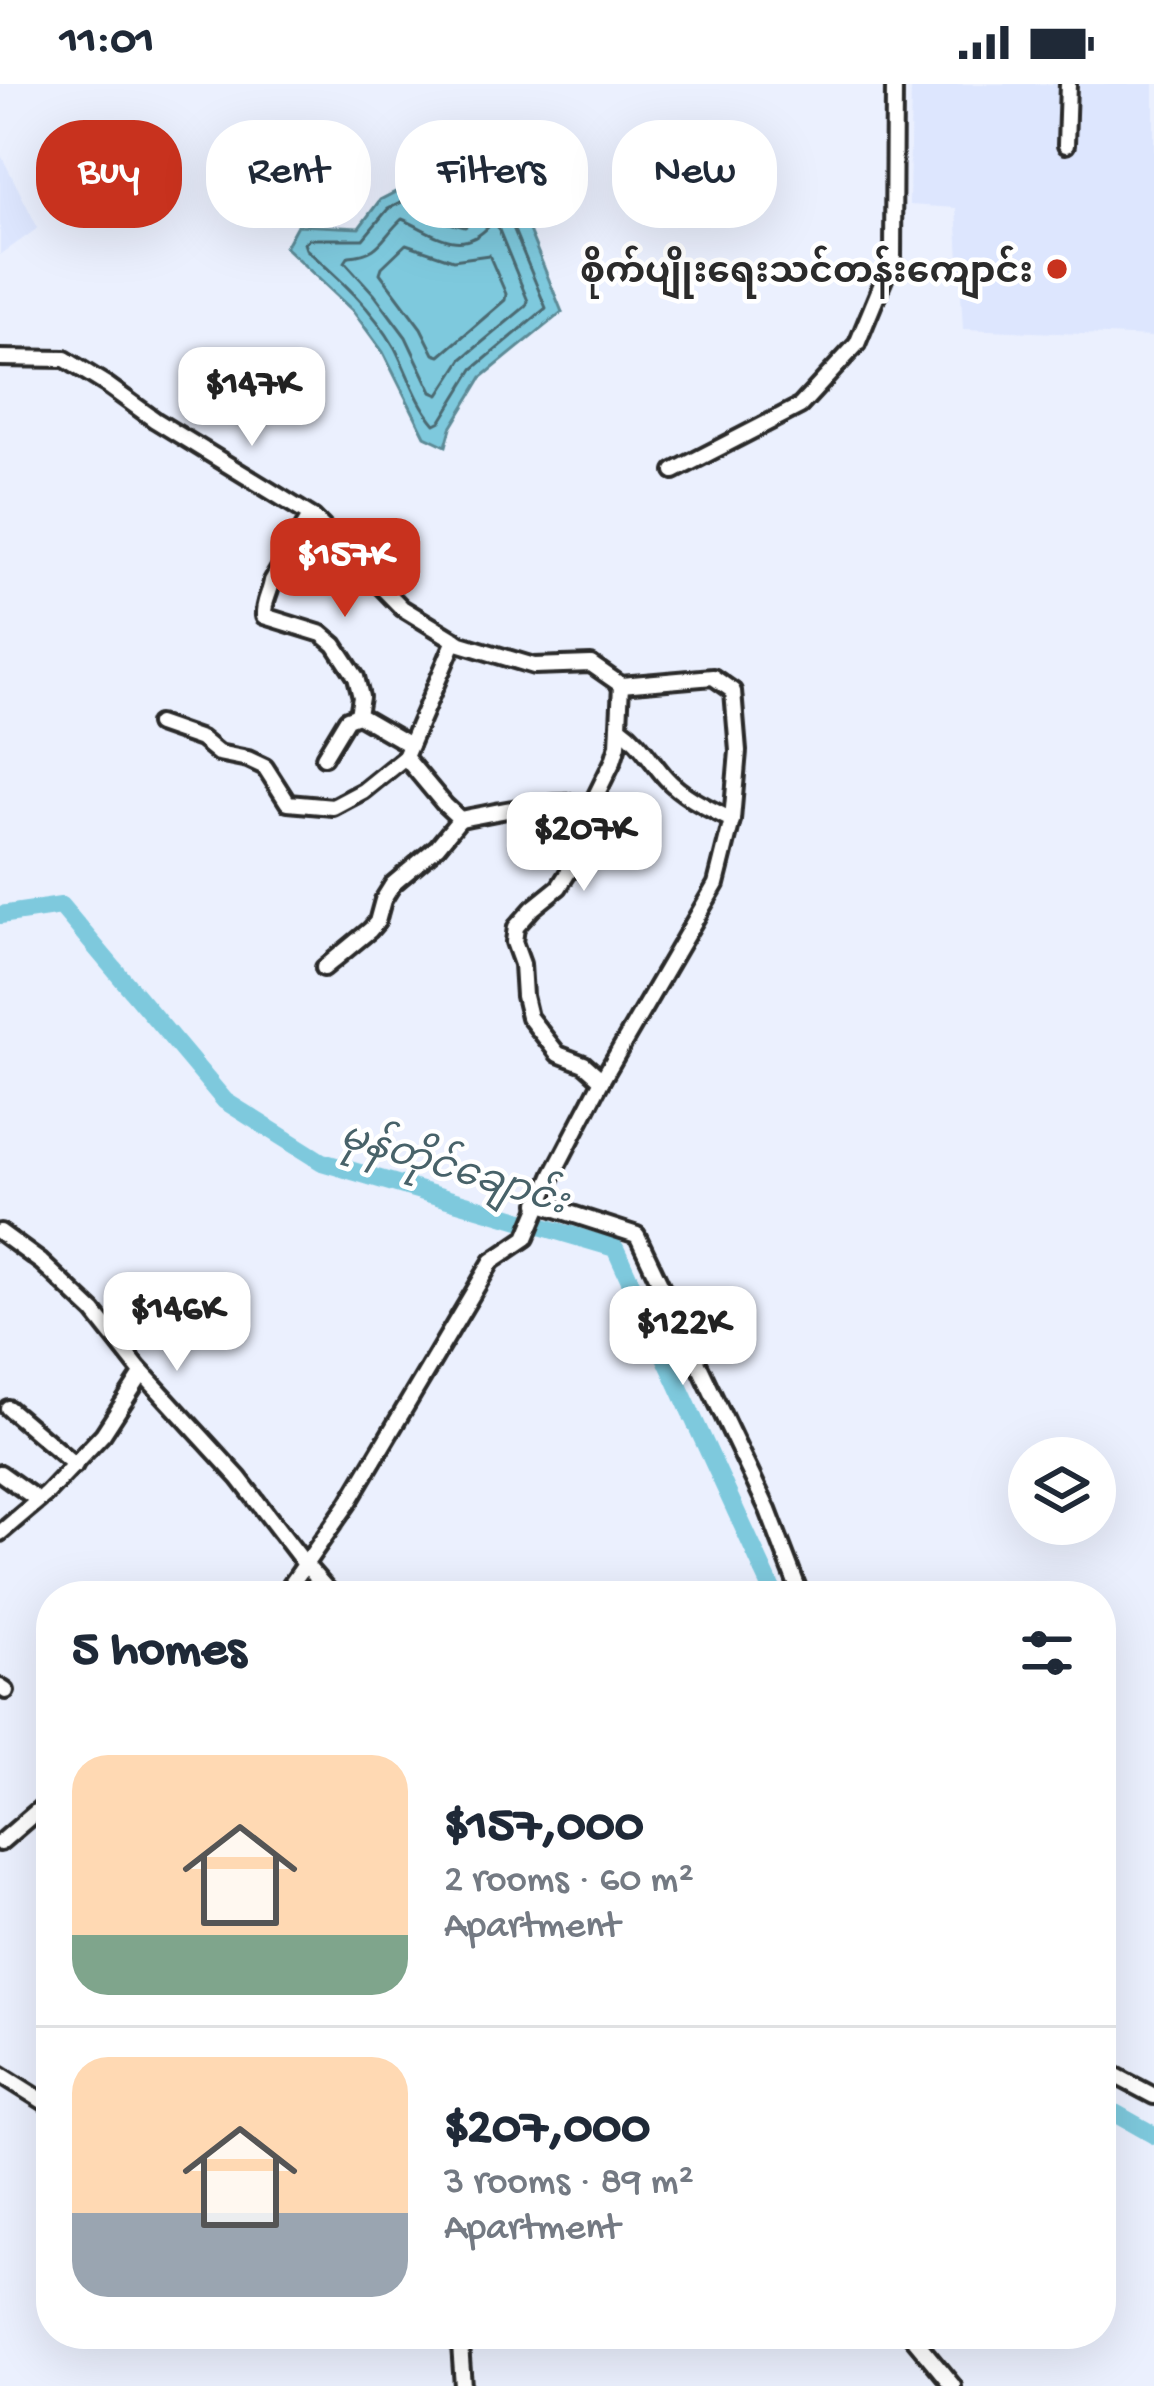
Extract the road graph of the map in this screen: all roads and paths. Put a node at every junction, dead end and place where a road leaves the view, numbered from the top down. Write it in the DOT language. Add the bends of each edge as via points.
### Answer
graph roads {
  1 [pos="894,84"];
  2 [pos="1068,84"];
  3 [pos="1066,145"];
  4 [pos="0,358"];
  5 [pos="674,471"];
  6 [pos="310,516"];
  7 [pos="455,640"];
  8 [pos="621,685"];
  9 [pos="358,716"];
  10 [pos="158,724"];
  11 [pos="620,727"];
  12 [pos="408,751"];
  13 [pos="324,757"];
  14 [pos="593,804"];
  15 [pos="460,819"];
  16 [pos="732,820"];
  17 [pos="324,968"];
  18 [pos="602,1080"];
  19 [pos="536,1208"];
  20 [pos="0,1232"];
  21 [pos="142,1373"];
  22 [pos="8,1408"];
  23 [pos="75,1465"];
  24 [pos="0,1473"];
  25 [pos="38,1500"];
  26 [pos="0,1534"];
  27 [pos="305,1564"];
  28 [pos="293,1581"];
  29 [pos="320,1581"];
  30 [pos="795,1581"];
  31 [pos="36,1815"];
  32 [pos="0,1843"];
  33 [pos="0,2074"];
  34 [pos="1116,2076"];
  35 [pos="1154,2096"];
  36 [pos="36,2097"];
  37 [pos="460,2349"];
  38 [pos="922,2349"];
  39 [pos="463,2386"];
  40 [pos="953,2386"];
  1 -- 5 [label="street" via="893,256 856,344 800,406"];
  2 -- 3 [label="street"];
  4 -- 6 [label="street" via="65,359"];
  6 -- 7 [label="street" via="402,608"];
  6 -- 9 [label="street" via="272,581 264,616 335,645 356,677"];
  7 -- 8 [label="street" via="534,666 591,664"];
  7 -- 12 [label="street"];
  8 -- 11 [label="street"];
  8 -- 16 [label="street" via="713,677 733,691"];
  9 -- 12 [label="street"];
  9 -- 13 [label="street" via="347,718"];
  10 -- 12 [label="street" via="265,767 288,803 333,807"];
  11 -- 14 [label="street"];
  11 -- 16 [label="street" via="667,779"];
  12 -- 15 [label="street"];
  14 -- 15 [label="street" via="539,804"];
  14 -- 18 [label="street" via="569,871 516,928 514,942 529,1017 558,1054"];
  15 -- 17 [label="street" via="393,884 370,930"];
  16 -- 18 [label="street" via="716,884"];
  18 -- 19 [label="street"];
  19 -- 27 [label="street" via="526,1238 492,1261"];
  19 -- 30 [label="street" via="637,1234"];
  20 -- 21 [label="street" via="94,1312"];
  21 -- 23 [label="street"];
  21 -- 27 [label="street"];
  22 -- 23 [label="street"];
  23 -- 25 [label="street"];
  24 -- 25 [label="street"];
  25 -- 26 [label="street"];
  27 -- 28 [label="street"];
  27 -- 29 [label="street"];
  31 -- 32 [label="street"];
  33 -- 36 [label="street"];
  34 -- 35 [label="street"];
  37 -- 39 [label="street"];
  38 -- 40 [label="street"];
}
